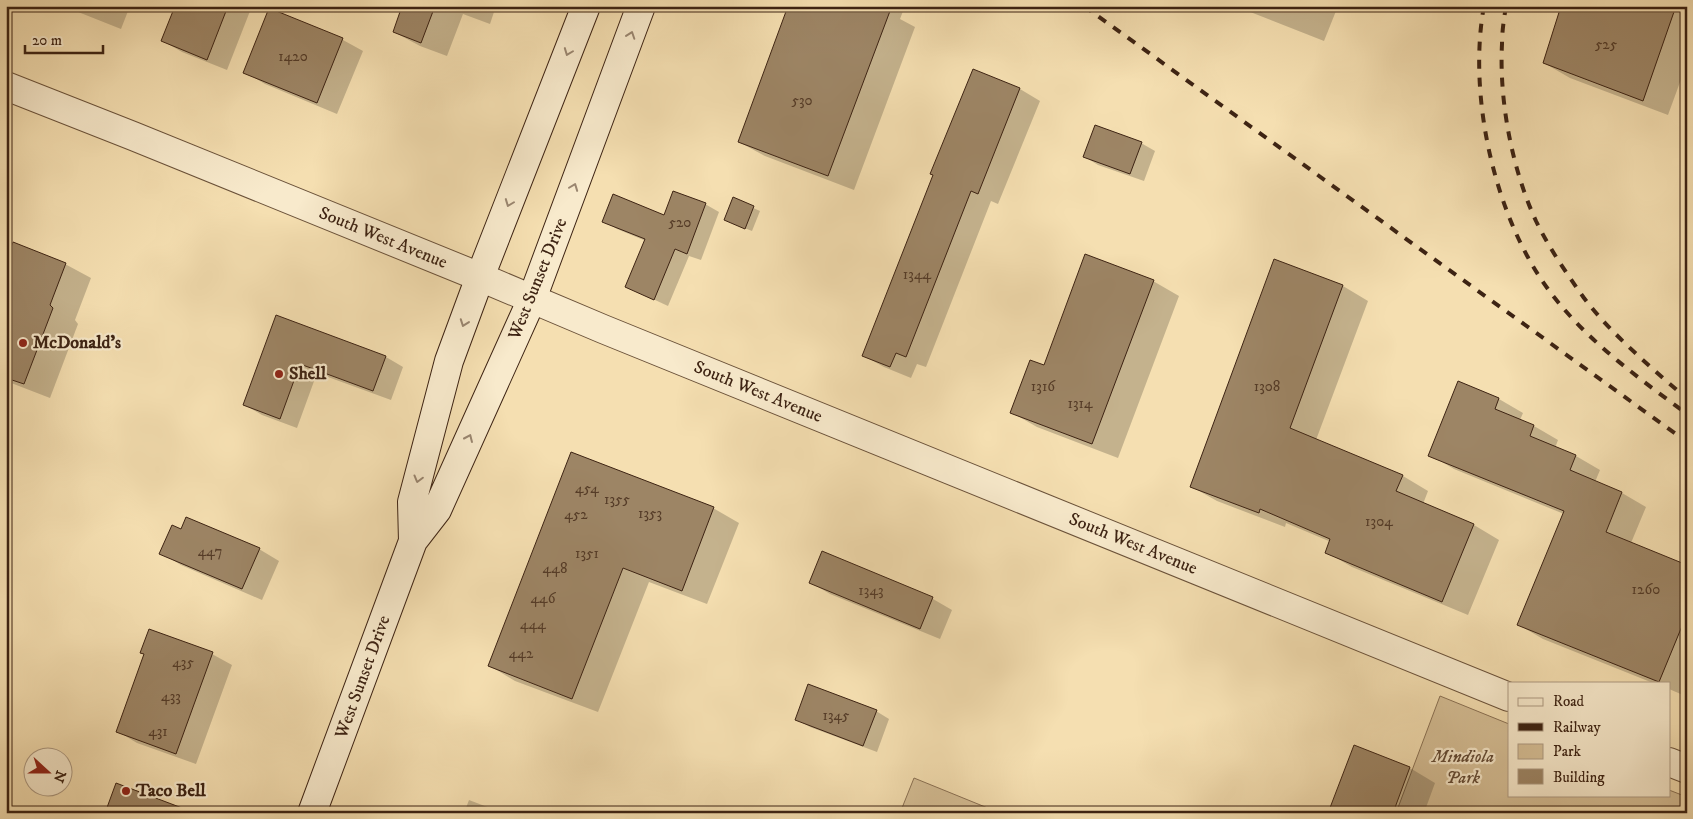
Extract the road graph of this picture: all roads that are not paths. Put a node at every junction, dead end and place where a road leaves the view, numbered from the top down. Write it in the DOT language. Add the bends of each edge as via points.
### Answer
graph roads {
  1 [pos="586,6"];
  2 [pos="641,6"];
  3 [pos="6,86"];
  4 [pos="480,277"];
  5 [pos="532,298"];
  6 [pos="413,541"];
  7 [pos="1508,697"];
  8 [pos="1670,762"];
  9 [pos="1687,769"];
  10 [pos="312,813"];
  1 -- 4 [label="street, West Sunset Drive, one-way"];
  5 -- 2 [label="street, West Sunset Drive, one-way"];
  3 -- 4 [label="street, South West Avenue"];
  4 -- 5 [label="street, South West Avenue"];
  4 -- 6 [label="street, West Sunset Drive, one-way" via="450,361 412,502"];
  6 -- 5 [label="street, West Sunset Drive, one-way" via="437,510"];
  5 -- 7 [label="street, South West Avenue"];
  6 -- 10 [label="street, West Sunset Drive"];
  8 -- 9 [label="street"];
}
